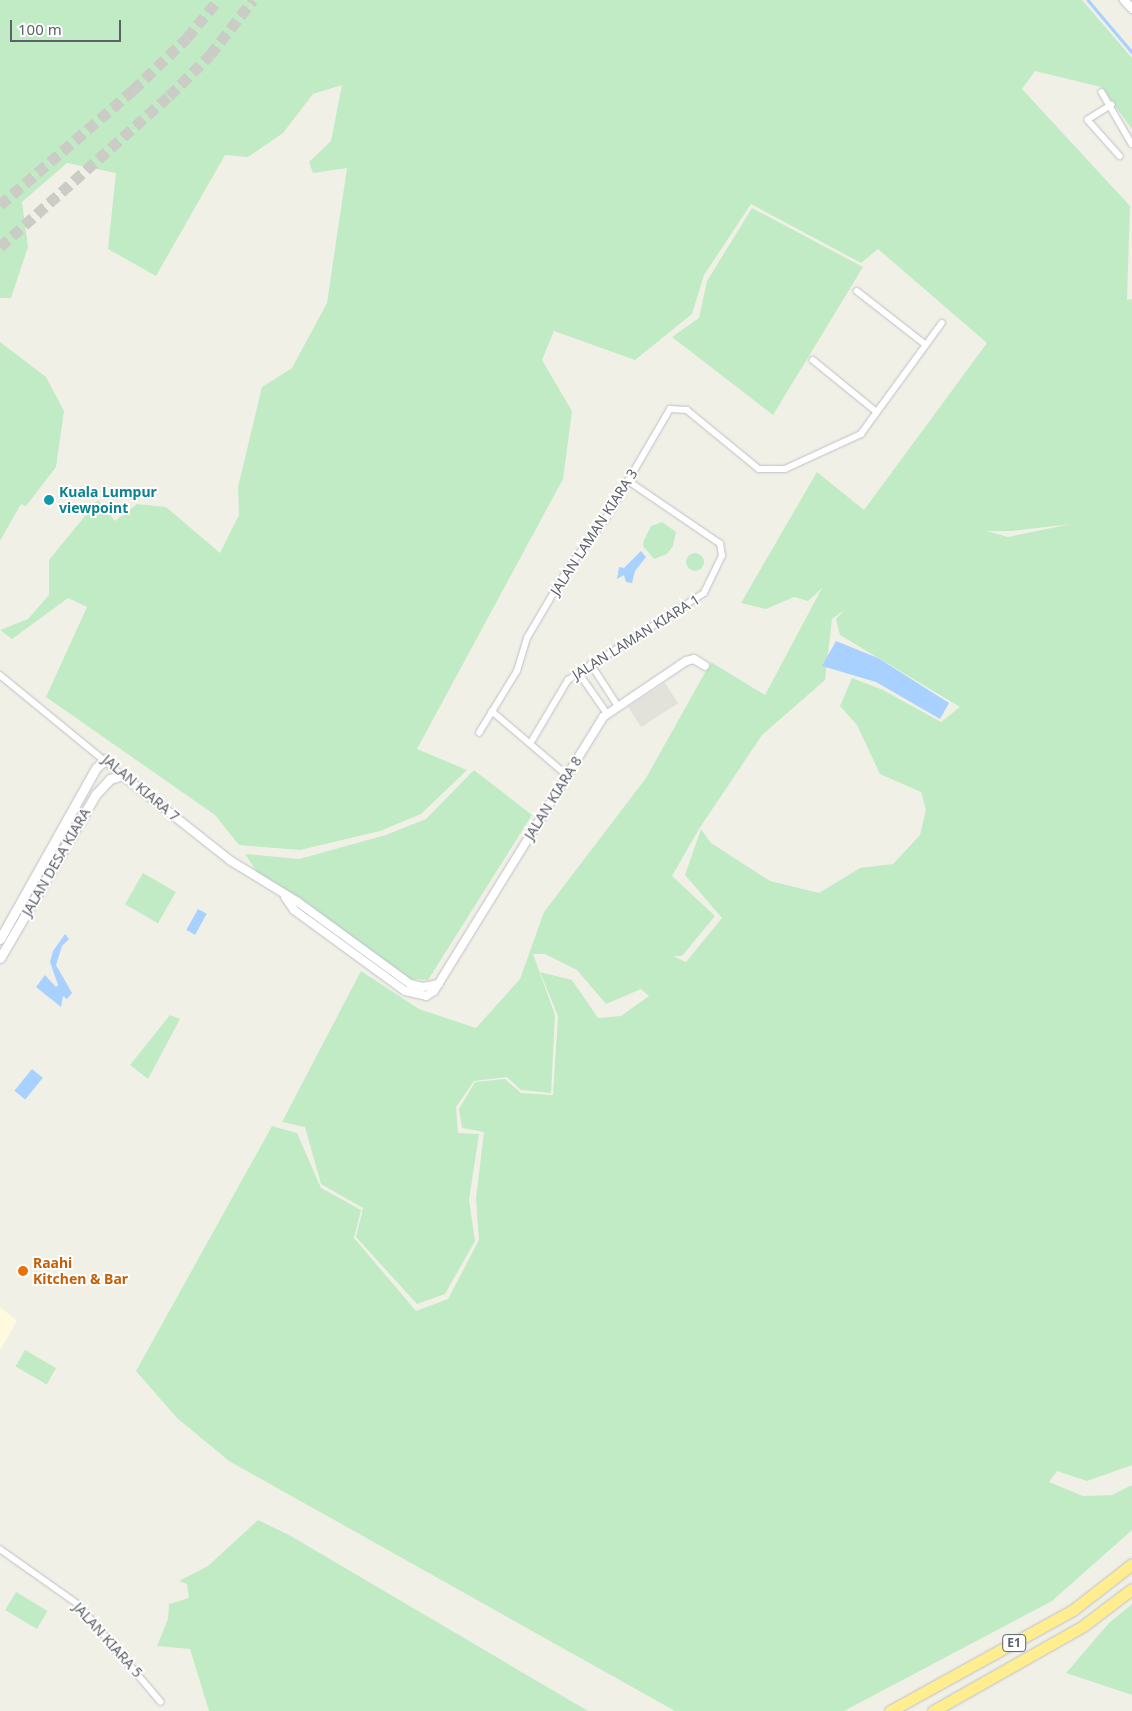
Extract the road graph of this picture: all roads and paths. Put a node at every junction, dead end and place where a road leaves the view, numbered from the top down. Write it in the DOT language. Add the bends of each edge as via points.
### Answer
graph roads {
  1 [pos="1124,0"];
  2 [pos="1132,9"];
  3 [pos="1102,92"];
  4 [pos="1112,105"];
  5 [pos="1132,144"];
  6 [pos="1120,156"];
  7 [pos="857,291"];
  8 [pos="942,323"];
  9 [pos="925,344"];
  10 [pos="813,360"];
  11 [pos="877,412"];
  12 [pos="629,482"];
  13 [pos="591,664"];
  14 [pos="705,666"];
  15 [pos="579,673"];
  16 [pos="0,674"];
  17 [pos="617,704"];
  18 [pos="492,711"];
  19 [pos="607,713"];
  20 [pos="479,733"];
  21 [pos="530,744"];
  22 [pos="106,759"];
  23 [pos="122,775"];
  24 [pos="568,776"];
  25 [pos="285,897"];
  26 [pos="0,939"];
  27 [pos="0,958"];
  28 [pos="0,1549"];
  29 [pos="1132,1564"];
  30 [pos="1132,1589"];
  31 [pos="161,1702"];
  32 [pos="890,1711"];
  33 [pos="933,1711"];
  1 -- 2 [label="street"];
  3 -- 4 [label="street"];
  4 -- 5 [label="street"];
  4 -- 6 [label="street" via="1088,120"];
  7 -- 9 [label="street"];
  8 -- 9 [label="street, JALAN LAMAN KIARA 3"];
  9 -- 11 [label="street, JALAN LAMAN KIARA 3"];
  10 -- 11 [label="street"];
  11 -- 12 [label="street, JALAN LAMAN KIARA 3" via="861,434 851,440 785,469 759,469 677,407 670,409"];
  12 -- 13 [label="street, JALAN LAMAN KIARA 1" via="720,544 722,556 704,594"];
  12 -- 18 [label="street, JALAN LAMAN KIARA 3" via="569,567 527,638 517,671"];
  13 -- 15 [label="street, JALAN LAMAN KIARA 1"];
  13 -- 17 [label="street"];
  14 -- 17 [label="street, JALAN KIARA 8" via="694,660 686,661"];
  15 -- 19 [label="street"];
  15 -- 21 [label="street, JALAN LAMAN KIARA 1" via="568,680"];
  16 -- 22 [label="street, JALAN KIARA 7"];
  17 -- 19 [label="street, JALAN KIARA 8"];
  18 -- 20 [label="street, JALAN LAMAN KIARA 3"];
  18 -- 21 [label="street"];
  19 -- 24 [label="street, JALAN KIARA 8"];
  21 -- 24 [label="street"];
  22 -- 23 [label="street, JALAN KIARA 7"];
  22 -- 26 [label="main road, JALAN DESA KIARA" via="96,768"];
  23 -- 25 [label="street, JALAN KIARA 7" via="231,861"];
  23 -- 27 [label="main road, JALAN DESA KIARA" via="110,779 96,794"];
  24 -- 25 [label="street, JALAN KIARA 8" via="439,984 426,996 405,991 294,910"];
  28 -- 31 [label="street, JALAN KIARA 5" via="78,1604"];
  29 -- 32 [label="highway, E1" via="1073,1610"];
  30 -- 33 [label="highway, E1" via="1082,1626"];
}
